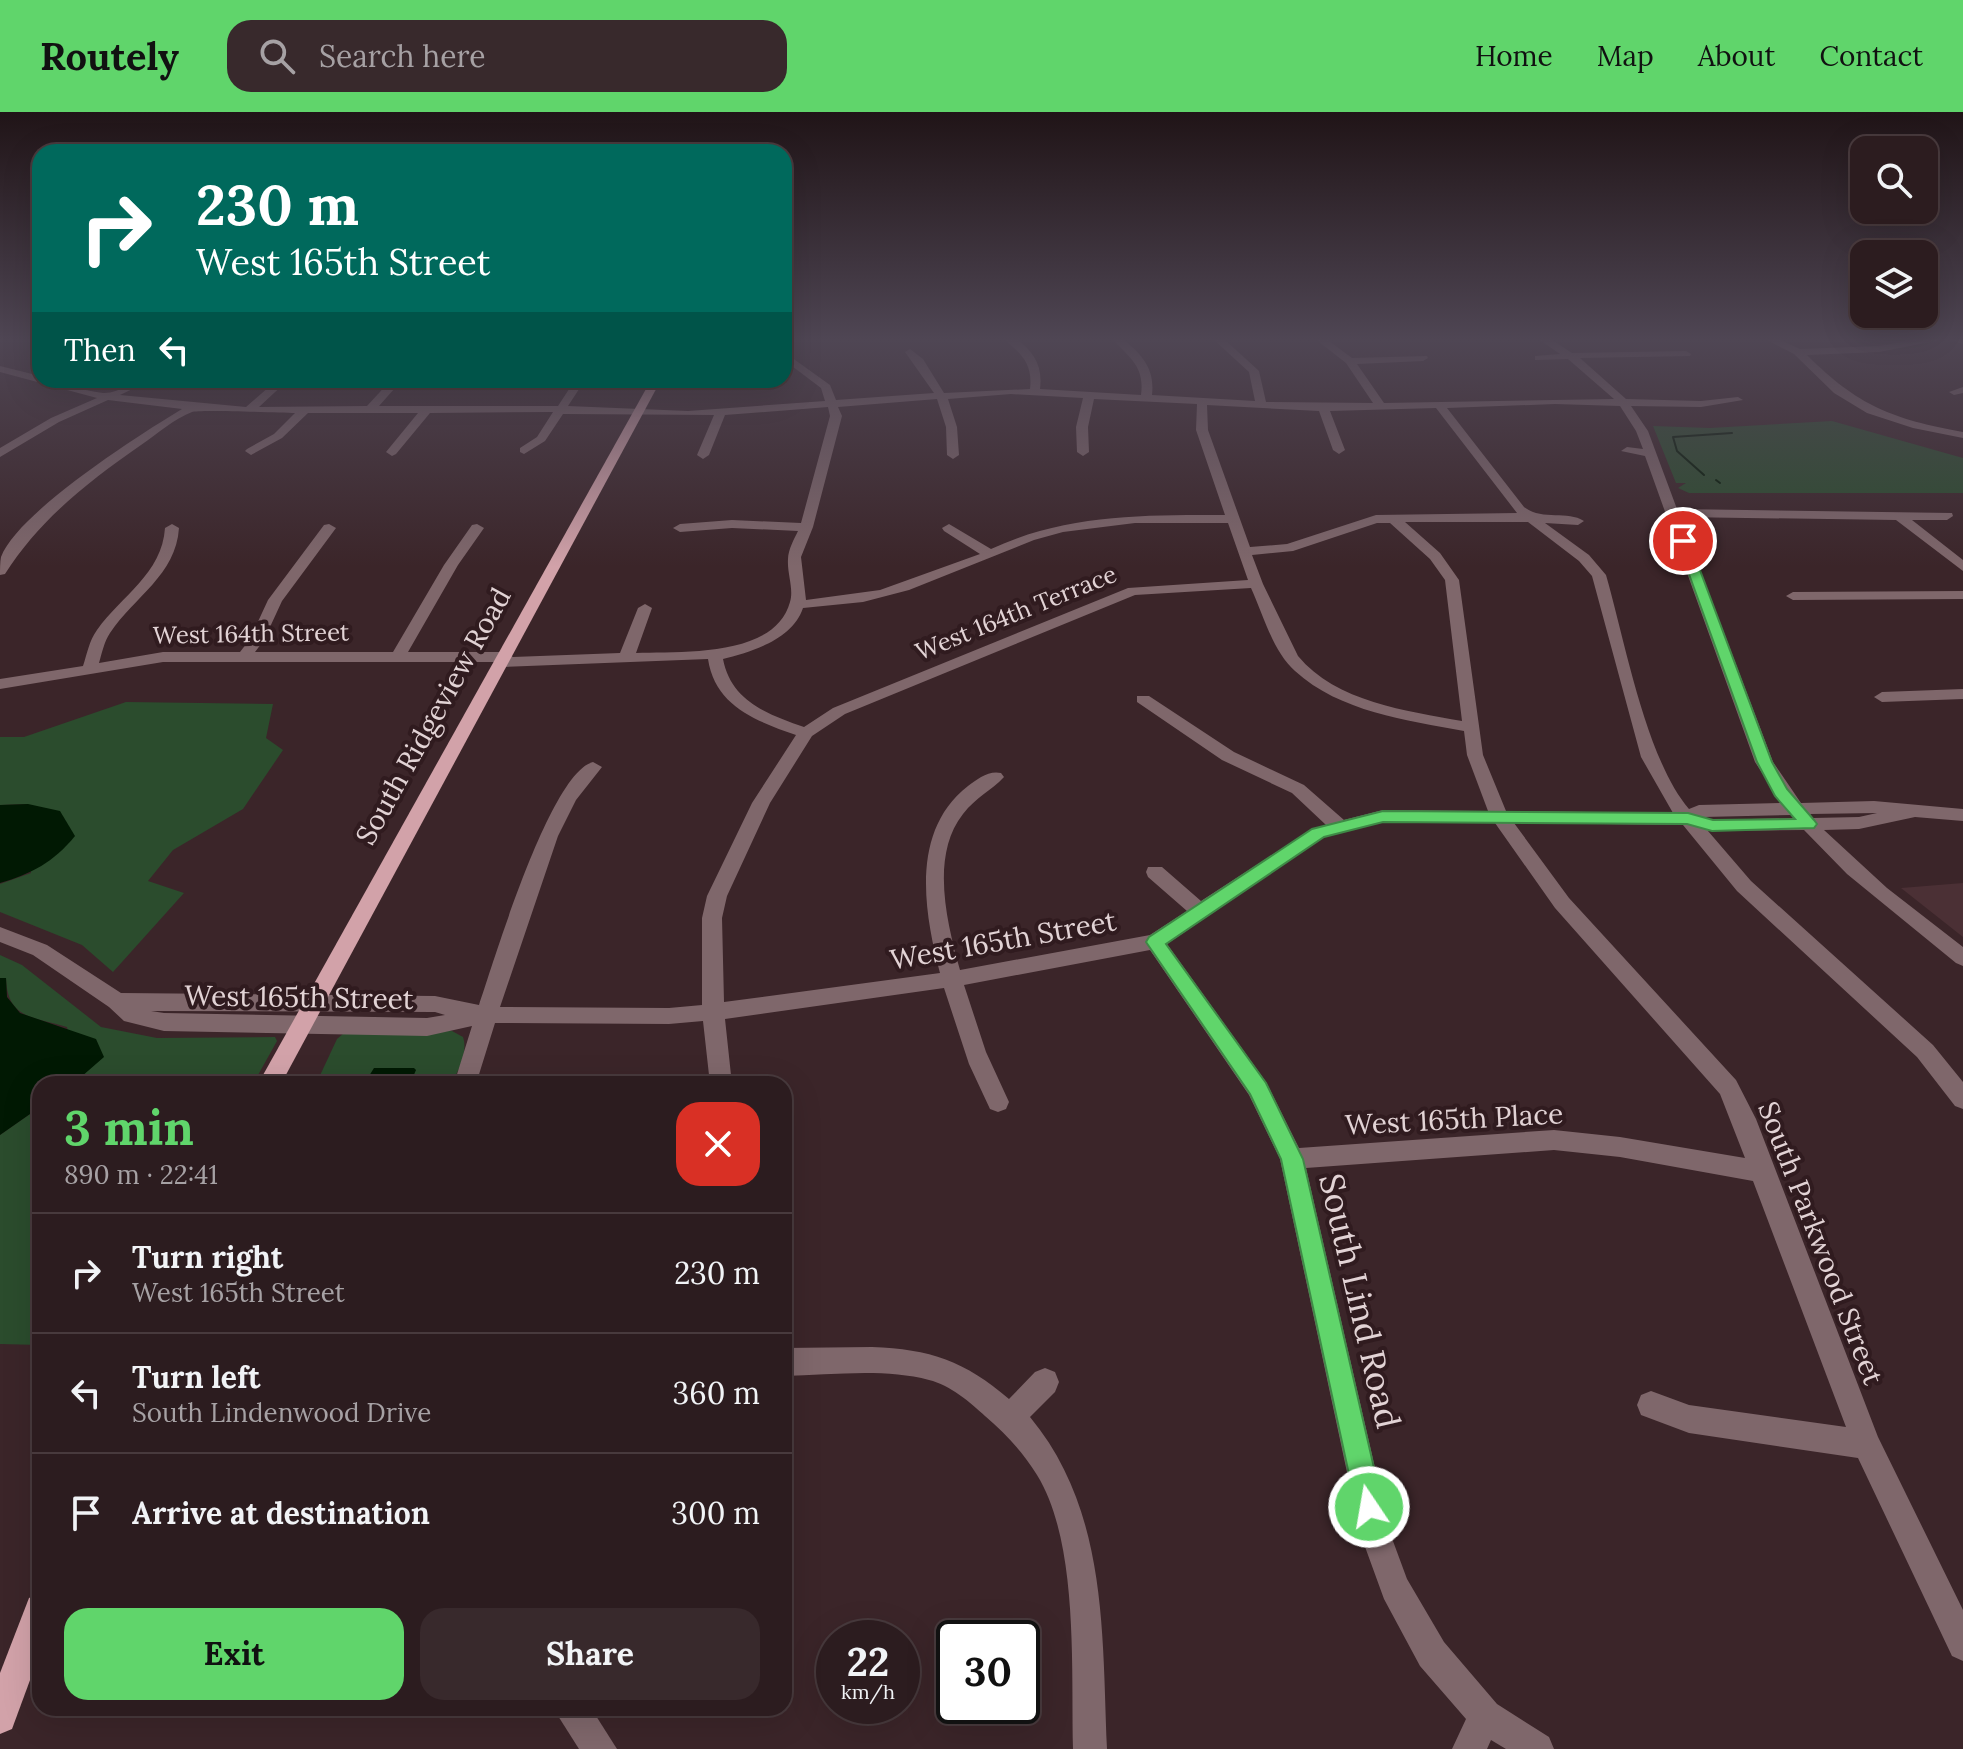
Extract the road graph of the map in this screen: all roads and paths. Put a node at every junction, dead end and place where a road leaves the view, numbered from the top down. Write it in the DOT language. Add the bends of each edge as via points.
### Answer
graph roads {
  1 [pos="67,414"];
  2 [pos="180,414"];
  3 [pos="300,414"];
  4 [pos="423,414"];
  5 [pos="558,414"];
  6 [pos="637,414"];
  7 [pos="720,414"];
  8 [pos="834,414"];
  9 [pos="947,414"];
  10 [pos="1085,414"];
  11 [pos="1202,414"];
  12 [pos="1325,414"];
  13 [pos="1447,414"];
  14 [pos="1631,414"];
  15 [pos="1885,414"];
  16 [pos="1963,435"];
  17 [pos="524,450"];
  18 [pos="1339,450"];
  19 [pos="251,451"];
  20 [pos="1627,451"];
  21 [pos="392,452"];
  22 [pos="1083,452"];
  23 [pos="0,453"];
  24 [pos="1650,453"];
  25 [pos="703,455"];
  26 [pos="953,455"];
  27 [pos="1673,513"];
  28 [pos="1899,516"];
  29 [pos="1947,516"];
  30 [pos="1392,518"];
  31 [pos="1234,519"];
  32 [pos="1530,519"];
  33 [pos="1578,521"];
  34 [pos="806,527"];
  35 [pos="172,528"];
  36 [pos="329,528"];
  37 [pos="477,528"];
  38 [pos="680,528"];
  39 [pos="949,528"];
  40 [pos="1245,551"];
  41 [pos="990,554"];
  42 [pos="1963,567"];
  43 [pos="0,571"];
  44 [pos="1256,584"];
  45 [pos="1963,595"];
  46 [pos="1793,596"];
  47 [pos="799,604"];
  48 [pos="645,608"];
  49 [pos="715,655"];
  50 [pos="627,656"];
  51 [pos="244,657"];
  52 [pos="398,657"];
  53 [pos="505,657"];
  54 [pos="90,668"];
  55 [pos="0,684"];
  56 [pos="1963,694"];
  57 [pos="1882,697"];
  58 [pos="1143,699"];
  59 [pos="1470,727"];
  60 [pos="806,733"];
  61 [pos="593,767"];
  62 [pos="995,777"];
  63 [pos="1795,808"];
  64 [pos="1914,811"];
  65 [pos="1963,815"];
  66 [pos="1499,816"];
  67 [pos="1688,819"];
  68 [pos="1808,824"];
  69 [pos="1340,827"];
  70 [pos="1155,872"];
  71 [pos="1201,912"];
  72 [pos="0,934"];
  73 [pos="1155,942"];
  74 [pos="1963,958"];
  75 [pos="952,979"];
  76 [pos="117,1001"];
  77 [pos="314,1002"];
  78 [pos="713,1012"];
  79 [pos="485,1015"];
  80 [pos="303,1023"];
  81 [pos="273,1076"];
  82 [pos="467,1076"];
  83 [pos="720,1076"];
  84 [pos="1963,1099"];
  85 [pos="998,1102"];
  86 [pos="1292,1159"];
  87 [pos="1762,1172"];
  88 [pos="792,1362"];
  89 [pos="1045,1382"];
  90 [pos="1651,1405"];
  91 [pos="1011,1417"];
  92 [pos="1867,1445"];
  93 [pos="32,1631"];
  94 [pos="1963,1645"];
  95 [pos="576,1716"];
  96 [pos="1485,1716"];
  97 [pos="0,1717"];
  98 [pos="600,1749"];
  99 [pos="1090,1749"];
  100 [pos="1469,1749"];
  101 [pos="1537,1749"];
  1 -- 23 [label="street"];
  2 -- 43 [label="street" via="38,519 10,549"];
  3 -- 19 [label="street" via="278,436"];
  4 -- 21 [label="street"];
  5 -- 17 [label="street" via="541,439"];
  6 -- 53 [label="main road, South Ridgeview Road"];
  7 -- 25 [label="street"];
  8 -- 34 [label="street"];
  9 -- 26 [label="street"];
  10 -- 22 [label="street"];
  11 -- 31 [label="street" via="1202,430"];
  12 -- 18 [label="street"];
  13 -- 32 [label="street"];
  14 -- 24 [label="street"];
  15 -- 16 [label="street"];
  20 -- 24 [label="street"];
  24 -- 27 [label="street"];
  27 -- 28 [label="street"];
  27 -- 63 [label="street" via="1764,762"];
  28 -- 29 [label="street"];
  28 -- 42 [label="street"];
  30 -- 32 [label="street"];
  30 -- 40 [label="street" via="1359,523 1288,548"];
  30 -- 59 [label="street, South Parkwood Street" via="1435,556 1452,580"];
  31 -- 40 [label="street"];
  31 -- 41 [label="street" via="1086,523"];
  32 -- 33 [label="street"];
  32 -- 67 [label="street" via="1599,575 1649,757"];
  34 -- 38 [label="street"];
  34 -- 47 [label="street" via="794,557"];
  35 -- 54 [label="street" via="160,565 103,633"];
  36 -- 51 [label="street" via="275,600"];
  37 -- 52 [label="street"];
  39 -- 41 [label="street"];
  40 -- 44 [label="street"];
  41 -- 47 [label="street" via="864,598"];
  44 -- 59 [label="street" via="1284,647 1312,677 1383,711"];
  44 -- 60 [label="street, West 164th Terrace" via="1133,591 839,711"];
  45 -- 46 [label="street"];
  47 -- 49 [label="street, West 164th Street" via="792,619 765,640"];
  48 -- 50 [label="street"];
  49 -- 50 [label="street, West 164th Street"];
  49 -- 60 [label="street" via="720,681 738,703"];
  50 -- 53 [label="street, West 164th Street" via="547,662"];
  51 -- 52 [label="street, West 164th Street"];
  51 -- 54 [label="street, West 164th Street" via="163,657"];
  52 -- 53 [label="street, West 164th Street"];
  53 -- 77 [label="main road, South Ridgeview Road"];
  54 -- 55 [label="street, West 164th Street"];
  56 -- 57 [label="street"];
  58 -- 69 [label="street" via="1228,756 1298,789"];
  59 -- 66 [label="street, South Parkwood Street"];
  60 -- 78 [label="street" via="761,803 717,896 712,918"];
  61 -- 79 [label="street" via="576,783 543,850"];
  62 -- 75 [label="street" via="968,795 949,822 937,857 934,897"];
  63 -- 64 [label="street, West 165th Street"];
  63 -- 67 [label="street, West 165th Street" via="1699,811"];
  63 -- 68 [label="street"];
  64 -- 65 [label="street, West 165th Street"];
  64 -- 68 [label="street, West 165th Street" via="1859,823"];
  66 -- 67 [label="street, West 165th Street"];
  66 -- 69 [label="street, West 165th Street" via="1383,816"];
  66 -- 87 [label="street, South Parkwood Street" via="1562,903 1728,1087"];
  67 -- 68 [label="street, West 165th Street" via="1712,826"];
  67 -- 84 [label="street" via="1744,886 1915,1041"];
  68 -- 74 [label="street" via="1844,862"];
  69 -- 71 [label="street, West 165th Street" via="1318,833"];
  70 -- 71 [label="street"];
  71 -- 73 [label="street, West 165th Street"];
  72 -- 76 [label="street, West 165th Street" via="40,950"];
  73 -- 75 [label="street, West 165th Street"];
  73 -- 86 [label="street, South Lind Road" via="1258,1089"];
  75 -- 78 [label="street, West 165th Street"];
  75 -- 85 [label="street" via="981,1072"];
  76 -- 77 [label="street, West 165th Street"];
  76 -- 80 [label="street, West 165th Street" via="132,1015 164,1022"];
  77 -- 79 [label="street, West 165th Street" via="435,1004"];
  77 -- 80 [label="main road, South Ridgeview Road"];
  78 -- 79 [label="street, West 165th Street"];
  78 -- 83 [label="street"];
  79 -- 80 [label="street, West 165th Street" via="427,1027"];
  79 -- 82 [label="street"];
  80 -- 81 [label="main road, South Ridgeview Road"];
  86 -- 87 [label="street, West 165th Place" via="1554,1140"];
  86 -- 96 [label="street, South Lind Road" via="1375,1533 1395,1588 1432,1654"];
  87 -- 92 [label="street, South Parkwood Street"];
  88 -- 91 [label="street" via="927,1365 956,1377"];
  89 -- 91 [label="street"];
  90 -- 92 [label="street" via="1689,1419"];
  91 -- 99 [label="street" via="1046,1460 1068,1506 1081,1576"];
  92 -- 94 [label="street, South Parkwood Street"];
  93 -- 97 [label="main road"];
  95 -- 98 [label="street"];
  96 -- 100 [label="street"];
  96 -- 101 [label="street, South Lind Road"];
}
